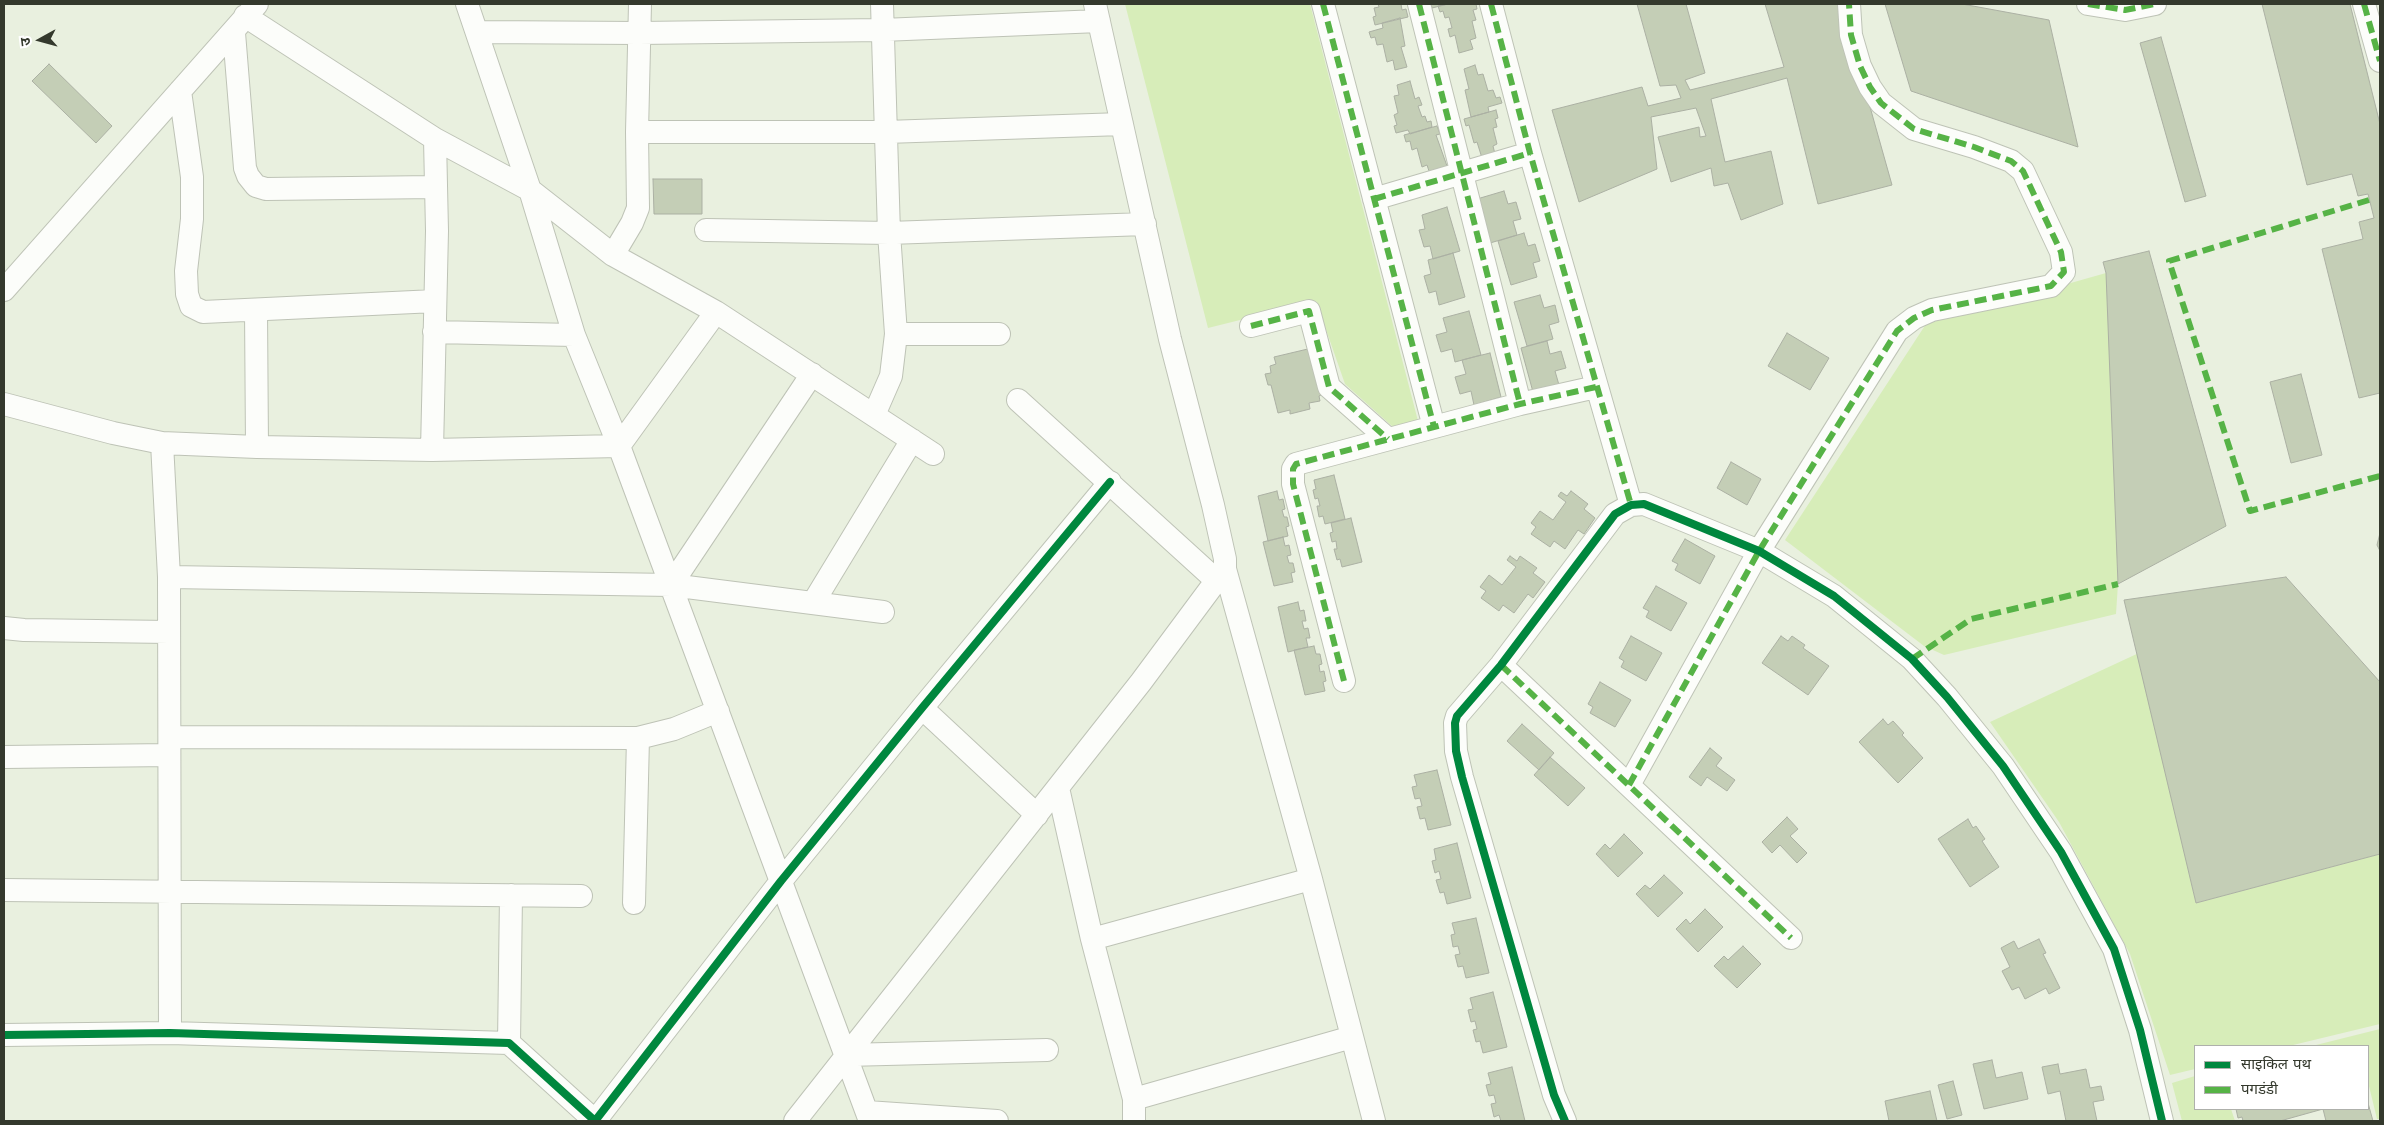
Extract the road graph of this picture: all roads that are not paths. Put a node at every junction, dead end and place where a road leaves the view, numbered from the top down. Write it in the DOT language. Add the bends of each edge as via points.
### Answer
graph roads {
  1 [pos="467,4"];
  2 [pos="640,4"];
  3 [pos="882,4"];
  4 [pos="1323,4"];
  5 [pos="1418,4"];
  6 [pos="1491,4"];
  7 [pos="1849,4"];
  8 [pos="2088,4"];
  9 [pos="2154,4"];
  10 [pos="2364,4"];
  11 [pos="1097,12"];
  12 [pos="245,18"];
  13 [pos="882,30"];
  14 [pos="477,32"];
  15 [pos="639,33"];
  16 [pos="2380,61"];
  17 [pos="180,92"];
  18 [pos="1122,124"];
  19 [pos="637,132"];
  20 [pos="886,132"];
  21 [pos="435,139"];
  22 [pos="1530,153"];
  23 [pos="1462,175"];
  24 [pos="435,187"];
  25 [pos="530,190"];
  26 [pos="1374,199"];
  27 [pos="1144,224"];
  28 [pos="706,230"];
  29 [pos="889,233"];
  30 [pos="613,255"];
  31 [pos="4,290"];
  32 [pos="435,301"];
  33 [pos="256,310"];
  34 [pos="716,312"];
  35 [pos="1251,326"];
  36 [pos="434,332"];
  37 [pos="896,334"];
  38 [pos="999,334"];
  39 [pos="574,335"];
  40 [pos="812,374"];
  41 [pos="1596,387"];
  42 [pos="1018,400"];
  43 [pos="4,404"];
  44 [pos="1520,404"];
  45 [pos="874,415"];
  46 [pos="1434,427"];
  47 [pos="1388,439"];
  48 [pos="912,440"];
  49 [pos="162,443"];
  50 [pos="619,446"];
  51 [pos="257,447"];
  52 [pos="432,450"];
  53 [pos="933,454"];
  54 [pos="1110,482"];
  55 [pos="1631,505"];
  56 [pos="1759,551"];
  57 [pos="1221,575"];
  58 [pos="168,577"];
  59 [pos="671,585"];
  60 [pos="813,603"];
  61 [pos="883,612"];
  62 [pos="4,628"];
  63 [pos="169,632"];
  64 [pos="1501,665"];
  65 [pos="1344,681"];
  66 [pos="922,708"];
  67 [pos="718,711"];
  68 [pos="638,738"];
  69 [pos="170,746"];
  70 [pos="4,757"];
  71 [pos="1629,785"];
  72 [pos="1058,788"];
  73 [pos="1037,815"];
  74 [pos="1311,879"];
  75 [pos="781,880"];
  76 [pos="4,890"];
  77 [pos="171,892"];
  78 [pos="511,895"];
  79 [pos="581,896"];
  80 [pos="634,903"];
  81 [pos="1790,938"];
  82 [pos="1092,939"];
  83 [pos="170,1033"];
  84 [pos="4,1035"];
  85 [pos="1352,1037"];
  86 [pos="509,1043"];
  87 [pos="1046,1050"];
  88 [pos="846,1055"];
  89 [pos="1134,1110"];
  90 [pos="869,1116"];
  91 [pos="795,1121"];
  92 [pos="997,1121"];
  93 [pos="1374,1121"];
  94 [pos="1566,1121"];
  95 [pos="2162,1121"];
  1 -- 14 [label="street"];
  2 -- 15 [label="street"];
  3 -- 13 [label="street"];
  4 -- 26 [label="street"];
  5 -- 23 [label="street"];
  6 -- 22 [label="street"];
  7 -- 56 [label="street" via="1860,66 1881,103 1914,129 2011,161 2023,171 2061,252 2064,272 2051,286 1932,310 1897,331"];
  8 -- 9 [label="street" via="2125,10"];
  10 -- 16 [label="street"];
  11 -- 13 [label="street"];
  11 -- 18 [label="street"];
  12 -- 17 [label="street"];
  12 -- 21 [label="street"];
  12 -- 24 [label="street" via="245,168 256,186 266,189"];
  13 -- 15 [label="street"];
  13 -- 20 [label="street"];
  14 -- 15 [label="street"];
  14 -- 25 [label="street"];
  15 -- 19 [label="street"];
  17 -- 31 [label="street"];
  17 -- 33 [label="street" via="192,177 192,219 186,270 191,306 203,312"];
  18 -- 20 [label="street"];
  18 -- 27 [label="street"];
  19 -- 20 [label="street"];
  19 -- 30 [label="street" via="638,208"];
  20 -- 29 [label="street"];
  21 -- 24 [label="street"];
  21 -- 25 [label="street"];
  22 -- 23 [label="street"];
  22 -- 41 [label="street"];
  23 -- 26 [label="street"];
  23 -- 44 [label="street"];
  24 -- 32 [label="street"];
  25 -- 30 [label="street"];
  25 -- 39 [label="street"];
  26 -- 46 [label="street"];
  27 -- 29 [label="street"];
  27 -- 57 [label="street" via="1226,559"];
  28 -- 29 [label="street"];
  29 -- 37 [label="street"];
  30 -- 34 [label="street"];
  32 -- 33 [label="street"];
  32 -- 36 [label="street"];
  33 -- 51 [label="street"];
  34 -- 40 [label="street"];
  34 -- 50 [label="street"];
  35 -- 47 [label="street" via="1309,312 1329,387"];
  36 -- 39 [label="street"];
  36 -- 52 [label="street"];
  37 -- 38 [label="street"];
  37 -- 45 [label="street" via="891,376"];
  39 -- 50 [label="street"];
  40 -- 45 [label="street"];
  40 -- 59 [label="street"];
  41 -- 44 [label="street"];
  41 -- 55 [label="street"];
  42 -- 54 [label="street"];
  43 -- 49 [label="street"];
  44 -- 46 [label="street"];
  45 -- 48 [label="street"];
  46 -- 47 [label="street"];
  47 -- 65 [label="street" via="1296,464 1293,469 1293,484"];
  48 -- 53 [label="street"];
  48 -- 60 [label="street"];
  49 -- 51 [label="street"];
  49 -- 58 [label="street"];
  50 -- 52 [label="street"];
  50 -- 59 [label="street"];
  51 -- 52 [label="street"];
  54 -- 57 [label="street"];
  54 -- 66 [label="street"];
  55 -- 56 [label="street" via="1644,504"];
  55 -- 64 [label="street" via="1614,514 1604,526"];
  56 -- 71 [label="street"];
  56 -- 95 [label="street" via="1834,596 1888,638 1947,697 2003,766 2061,852 2114,949 2140,1030"];
  57 -- 72 [label="street"];
  57 -- 74 [label="street"];
  58 -- 59 [label="street"];
  58 -- 63 [label="street"];
  59 -- 60 [label="street"];
  59 -- 67 [label="street"];
  60 -- 61 [label="street"];
  62 -- 63 [label="street"];
  63 -- 69 [label="street"];
  64 -- 71 [label="street"];
  64 -- 94 [label="street" via="1456,716 1456,751 1554,1095"];
  66 -- 73 [label="street"];
  66 -- 75 [label="street"];
  67 -- 68 [label="street" via="674,729"];
  67 -- 75 [label="street"];
  68 -- 69 [label="street"];
  68 -- 80 [label="street"];
  69 -- 70 [label="street"];
  69 -- 77 [label="street"];
  71 -- 81 [label="street"];
  72 -- 73 [label="street"];
  72 -- 82 [label="street"];
  73 -- 88 [label="street"];
  74 -- 82 [label="street"];
  74 -- 85 [label="street"];
  75 -- 86 [label="street" via="595,1121"];
  75 -- 88 [label="street"];
  76 -- 77 [label="street"];
  77 -- 78 [label="street"];
  77 -- 83 [label="street"];
  78 -- 79 [label="street"];
  78 -- 86 [label="street"];
  82 -- 89 [label="street"];
  83 -- 84 [label="street"];
  83 -- 86 [label="street"];
  85 -- 89 [label="street"];
  85 -- 93 [label="street"];
  87 -- 88 [label="street"];
  88 -- 90 [label="street"];
  88 -- 91 [label="street"];
  90 -- 92 [label="street"];
}
